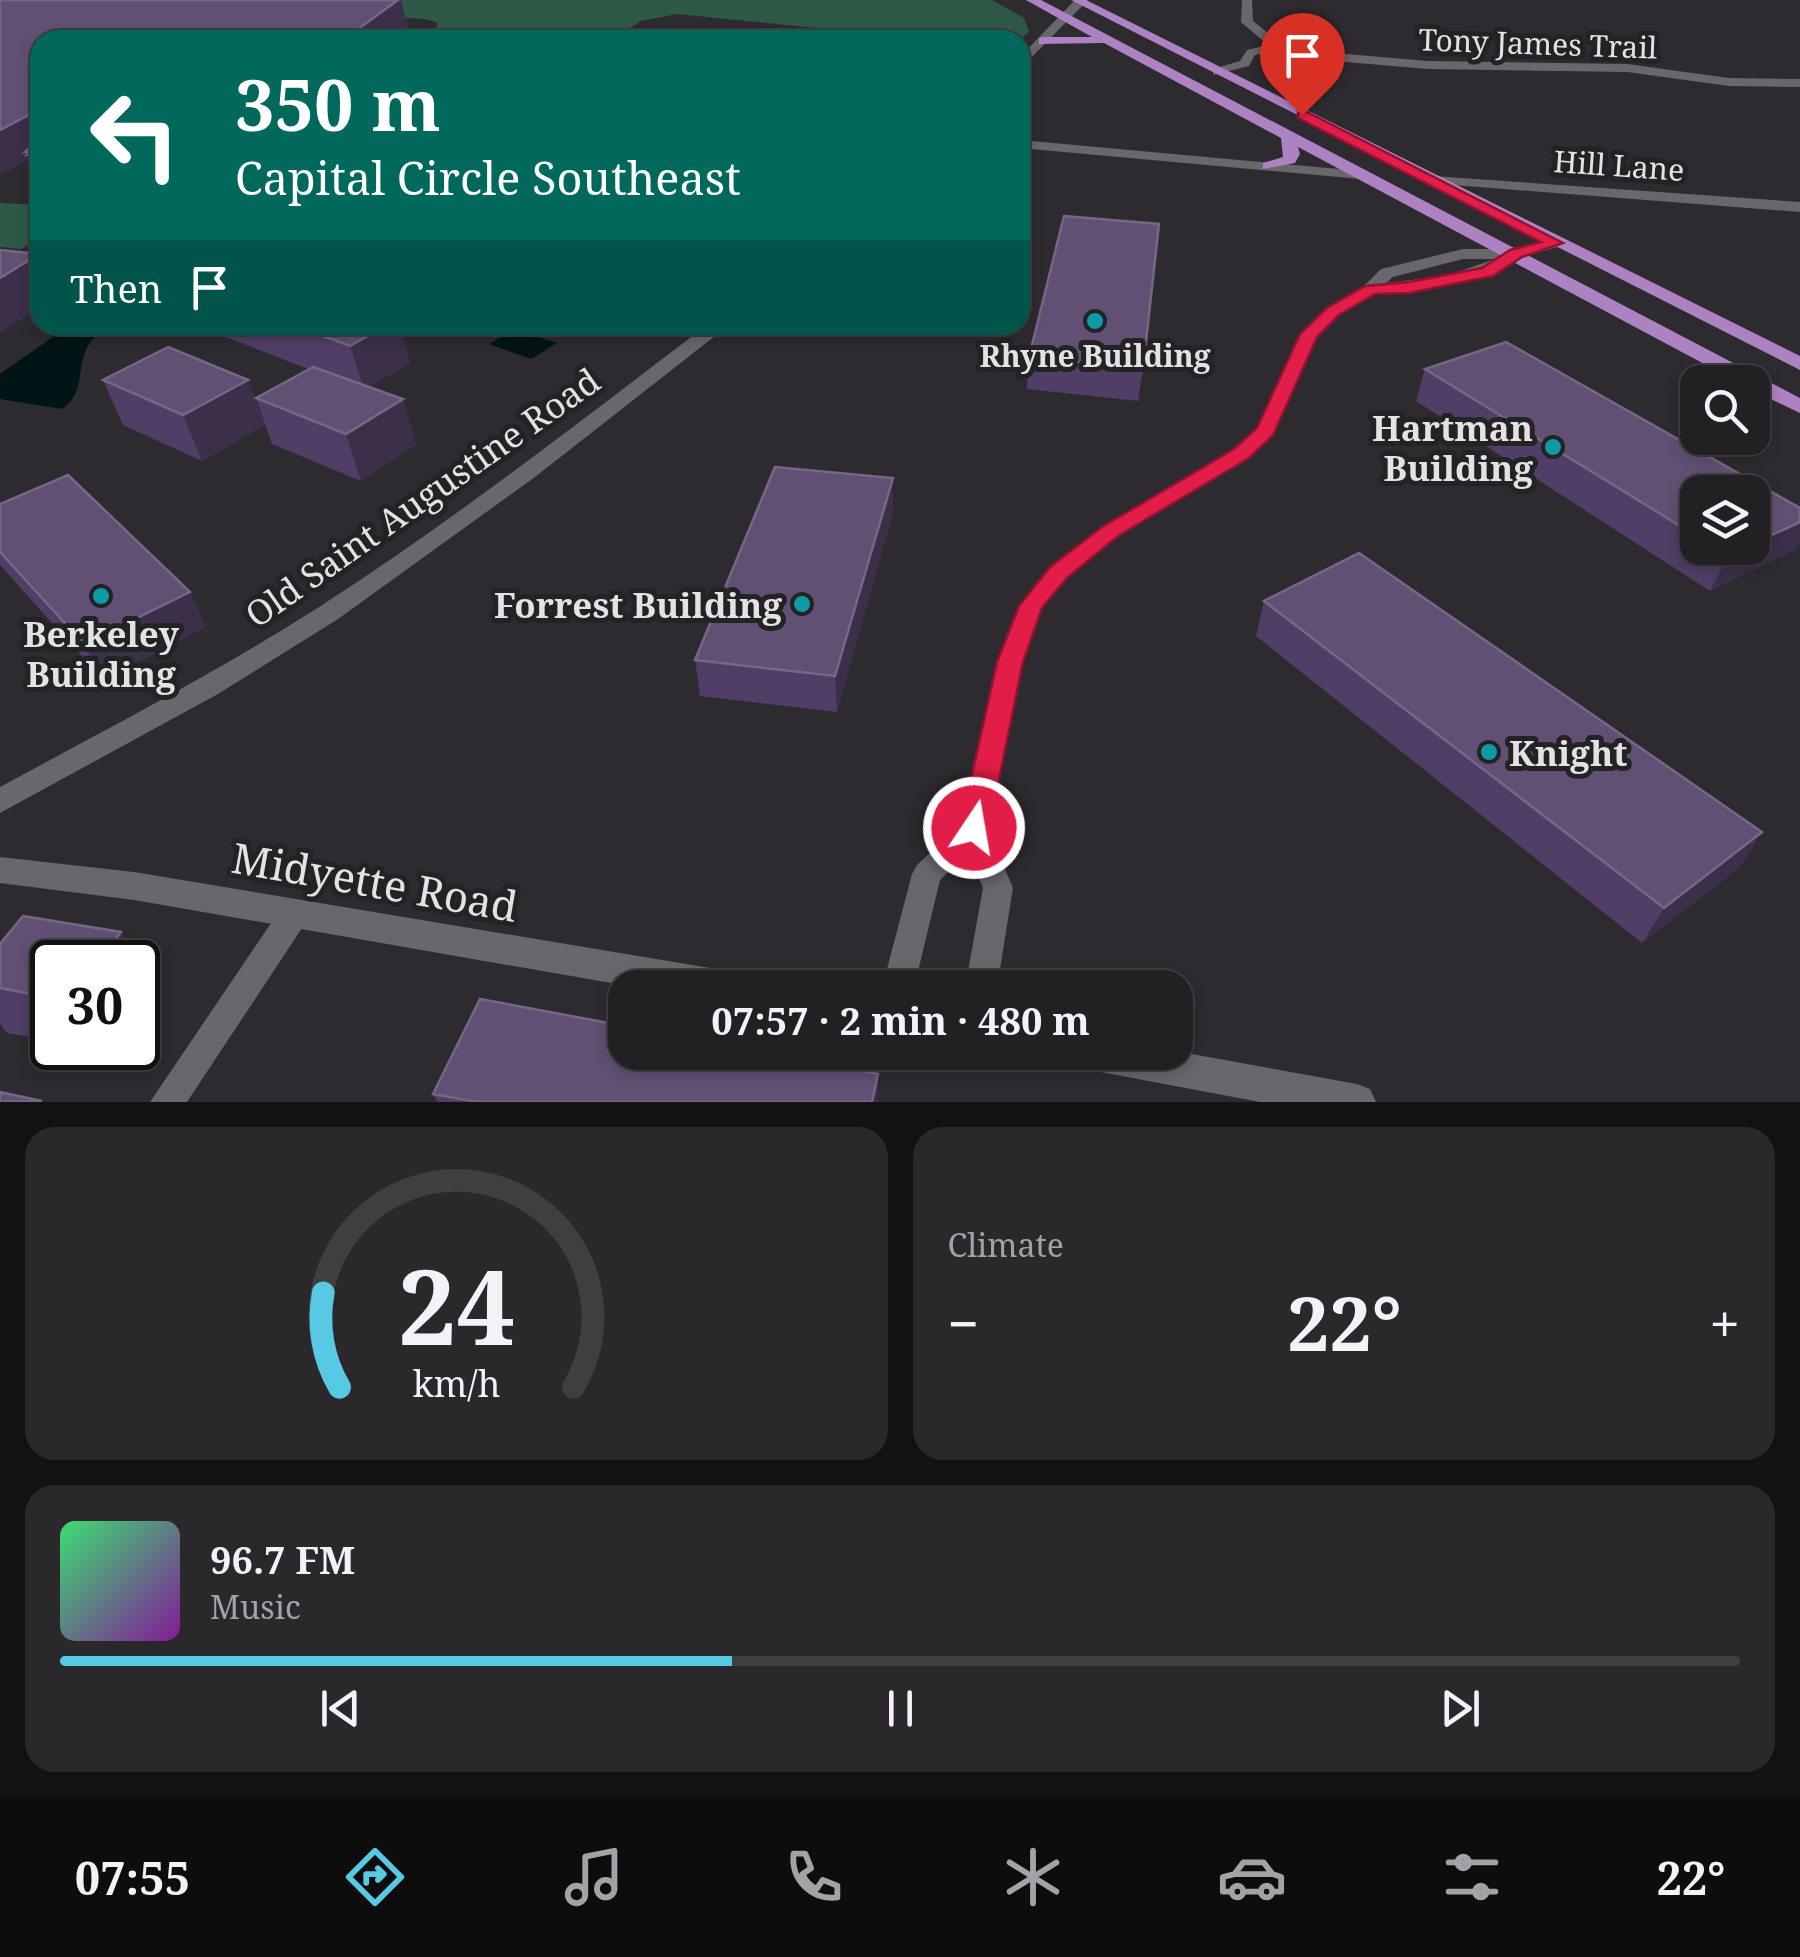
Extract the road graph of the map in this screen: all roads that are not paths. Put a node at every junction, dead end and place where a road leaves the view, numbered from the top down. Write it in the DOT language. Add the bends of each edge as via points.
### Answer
graph roads {
  1 [pos="1032,0"];
  2 [pos="1247,0"];
  3 [pos="1080,1"];
  4 [pos="1064,19"];
  5 [pos="1044,42"];
  6 [pos="1111,43"];
  7 [pos="1275,44"];
  8 [pos="1030,55"];
  9 [pos="1218,72"];
  10 [pos="1800,84"];
  11 [pos="1288,136"];
  12 [pos="1030,145"];
  13 [pos="1269,166"];
  14 [pos="1361,175"];
  15 [pos="1433,180"];
  16 [pos="1800,208"];
  17 [pos="1555,243"];
  18 [pos="1516,254"];
  19 [pos="706,335"];
  20 [pos="1800,364"];
  21 [pos="1800,407"];
  22 [pos="0,801"];
  23 [pos="974,828"];
  24 [pos="0,870"];
  25 [pos="296,913"];
  26 [pos="629,970"];
  27 [pos="903,970"];
  28 [pos="983,970"];
  29 [pos="1183,1070"];
  30 [pos="168,1102"];
  31 [pos="1357,1102"];
  1 -- 4 [label="main road"];
  2 -- 7 [label="street" via="1247,22"];
  3 -- 4 [label="street"];
  3 -- 9 [label="main road"];
  4 -- 5 [label="street"];
  4 -- 6 [label="main road"];
  5 -- 6 [label="main road"];
  5 -- 8 [label="street"];
  6 -- 11 [label="main road"];
  7 -- 9 [label="street"];
  7 -- 10 [label="street, Tony James Trail" via="1415,64 1626,68"];
  9 -- 15 [label="main road"];
  11 -- 13 [label="main road" via="1289,160"];
  11 -- 14 [label="main road"];
  12 -- 13 [label="street"];
  13 -- 14 [label="street"];
  14 -- 18 [label="main road"];
  15 -- 16 [label="street, Hill Lane"];
  15 -- 17 [label="main road"];
  17 -- 18 [label="street"];
  17 -- 20 [label="main road"];
  18 -- 21 [label="main road"];
  18 -- 23 [label="street" via="1487,272 1371,290 1333,312 1309,334 1281,402 1254,442 1058,572 1031,606 1010,662"];
  19 -- 22 [label="street, Old Saint Augustine Road" via="326,614"];
  23 -- 27 [label="street" via="927,874"];
  23 -- 28 [label="street" via="998,888"];
  24 -- 25 [label="street, Midyette Road"];
  25 -- 26 [label="street, Midyette Road"];
  25 -- 30 [label="street"];
  29 -- 31 [label="street"];
}
